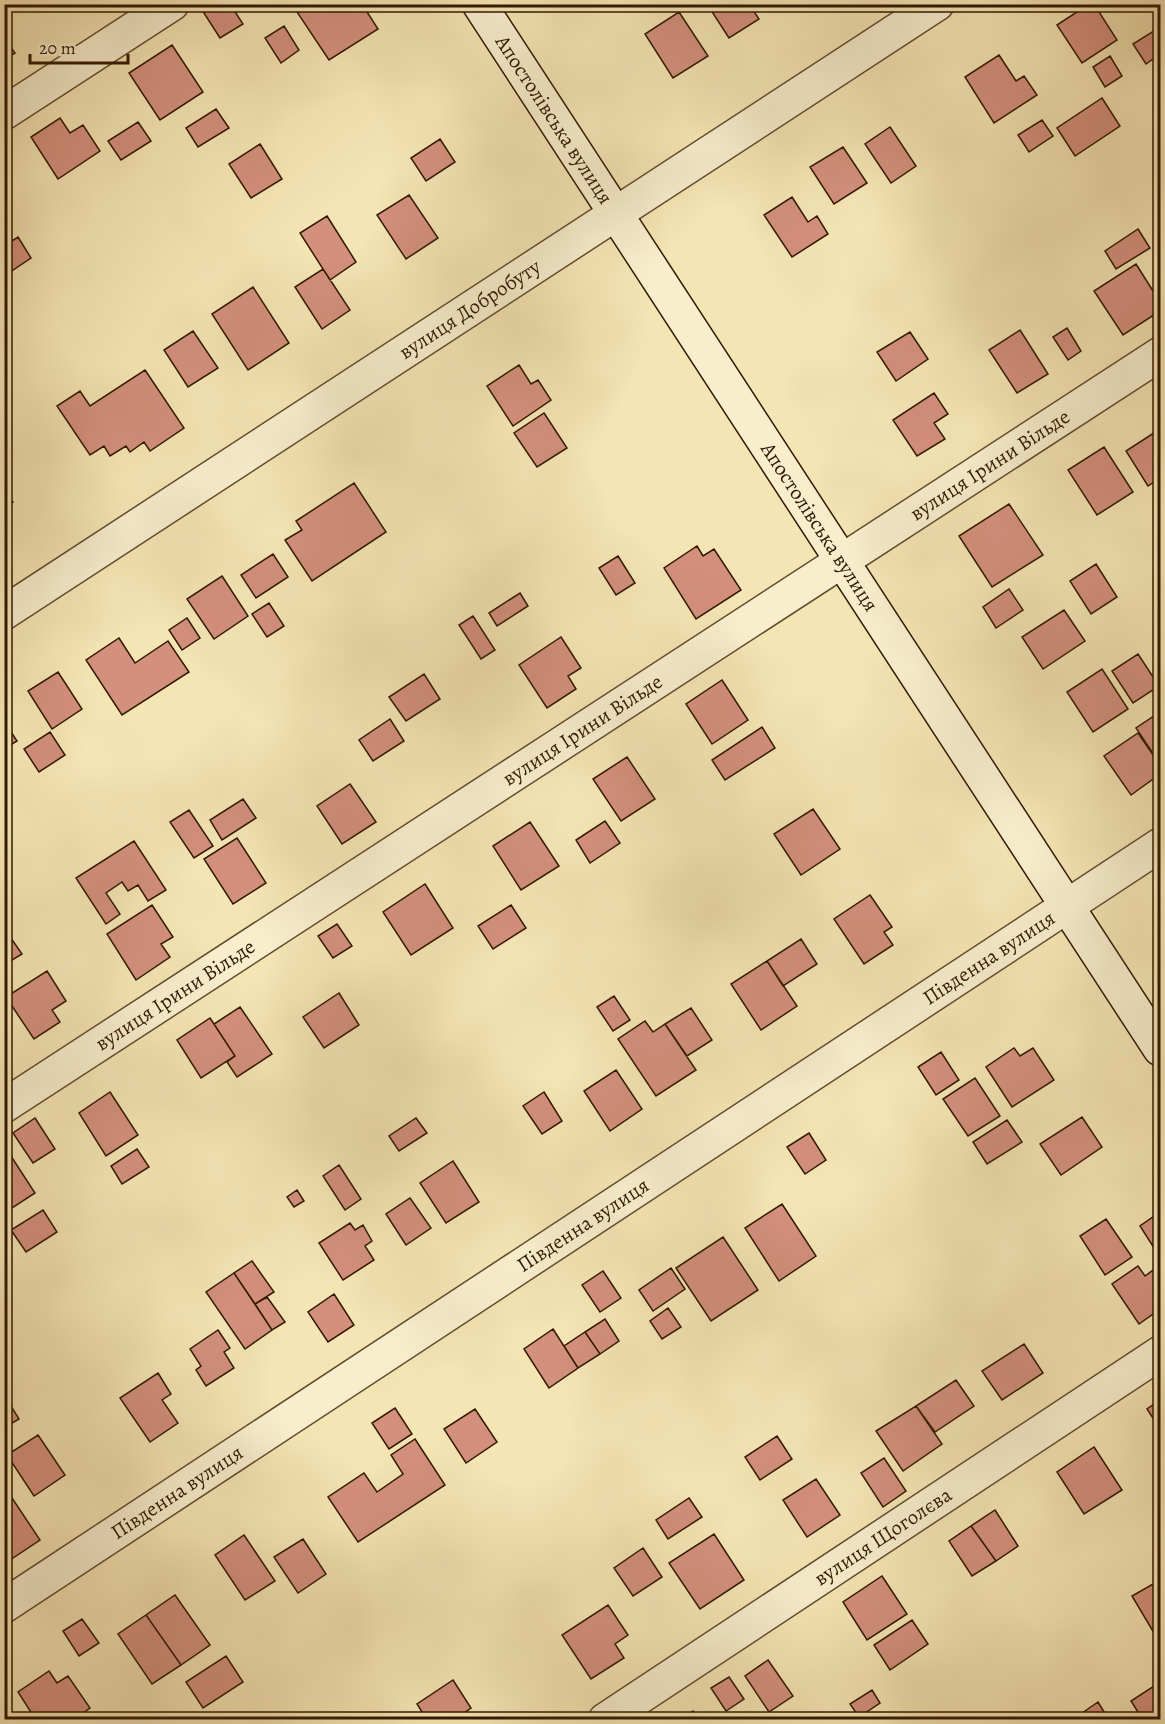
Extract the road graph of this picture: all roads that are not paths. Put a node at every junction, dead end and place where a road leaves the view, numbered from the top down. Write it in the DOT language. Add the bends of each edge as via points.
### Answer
graph roads {
  1 [pos="172,4"];
  2 [pos="479,4"];
  3 [pos="937,4"];
  4 [pos="4,113"];
  5 [pos="616,214"];
  6 [pos="1161,354"];
  7 [pos="842,561"];
  8 [pos="4,613"];
  9 [pos="1161,845"];
  10 [pos="1067,906"];
  11 [pos="1161,1049"];
  12 [pos="4,1106"];
  13 [pos="1161,1353"];
  14 [pos="4,1606"];
  15 [pos="605,1719"];
  1 -- 4 [label="street"];
  2 -- 5 [label="street, Апостолівська вулиця"];
  3 -- 5 [label="street, вулиця Добробуту"];
  5 -- 7 [label="street, Апостолівська вулиця"];
  5 -- 8 [label="street, вулиця Добробуту"];
  6 -- 7 [label="street, вулиця Ірини Вільде"];
  7 -- 10 [label="street, Апостолівська вулиця"];
  7 -- 12 [label="street, вулиця Ірини Вільде"];
  9 -- 10 [label="street, Південна вулиця"];
  10 -- 11 [label="street, Апостолівська вулиця"];
  10 -- 14 [label="street, Південна вулиця"];
  13 -- 15 [label="street, вулиця Щоголєва"];
}
